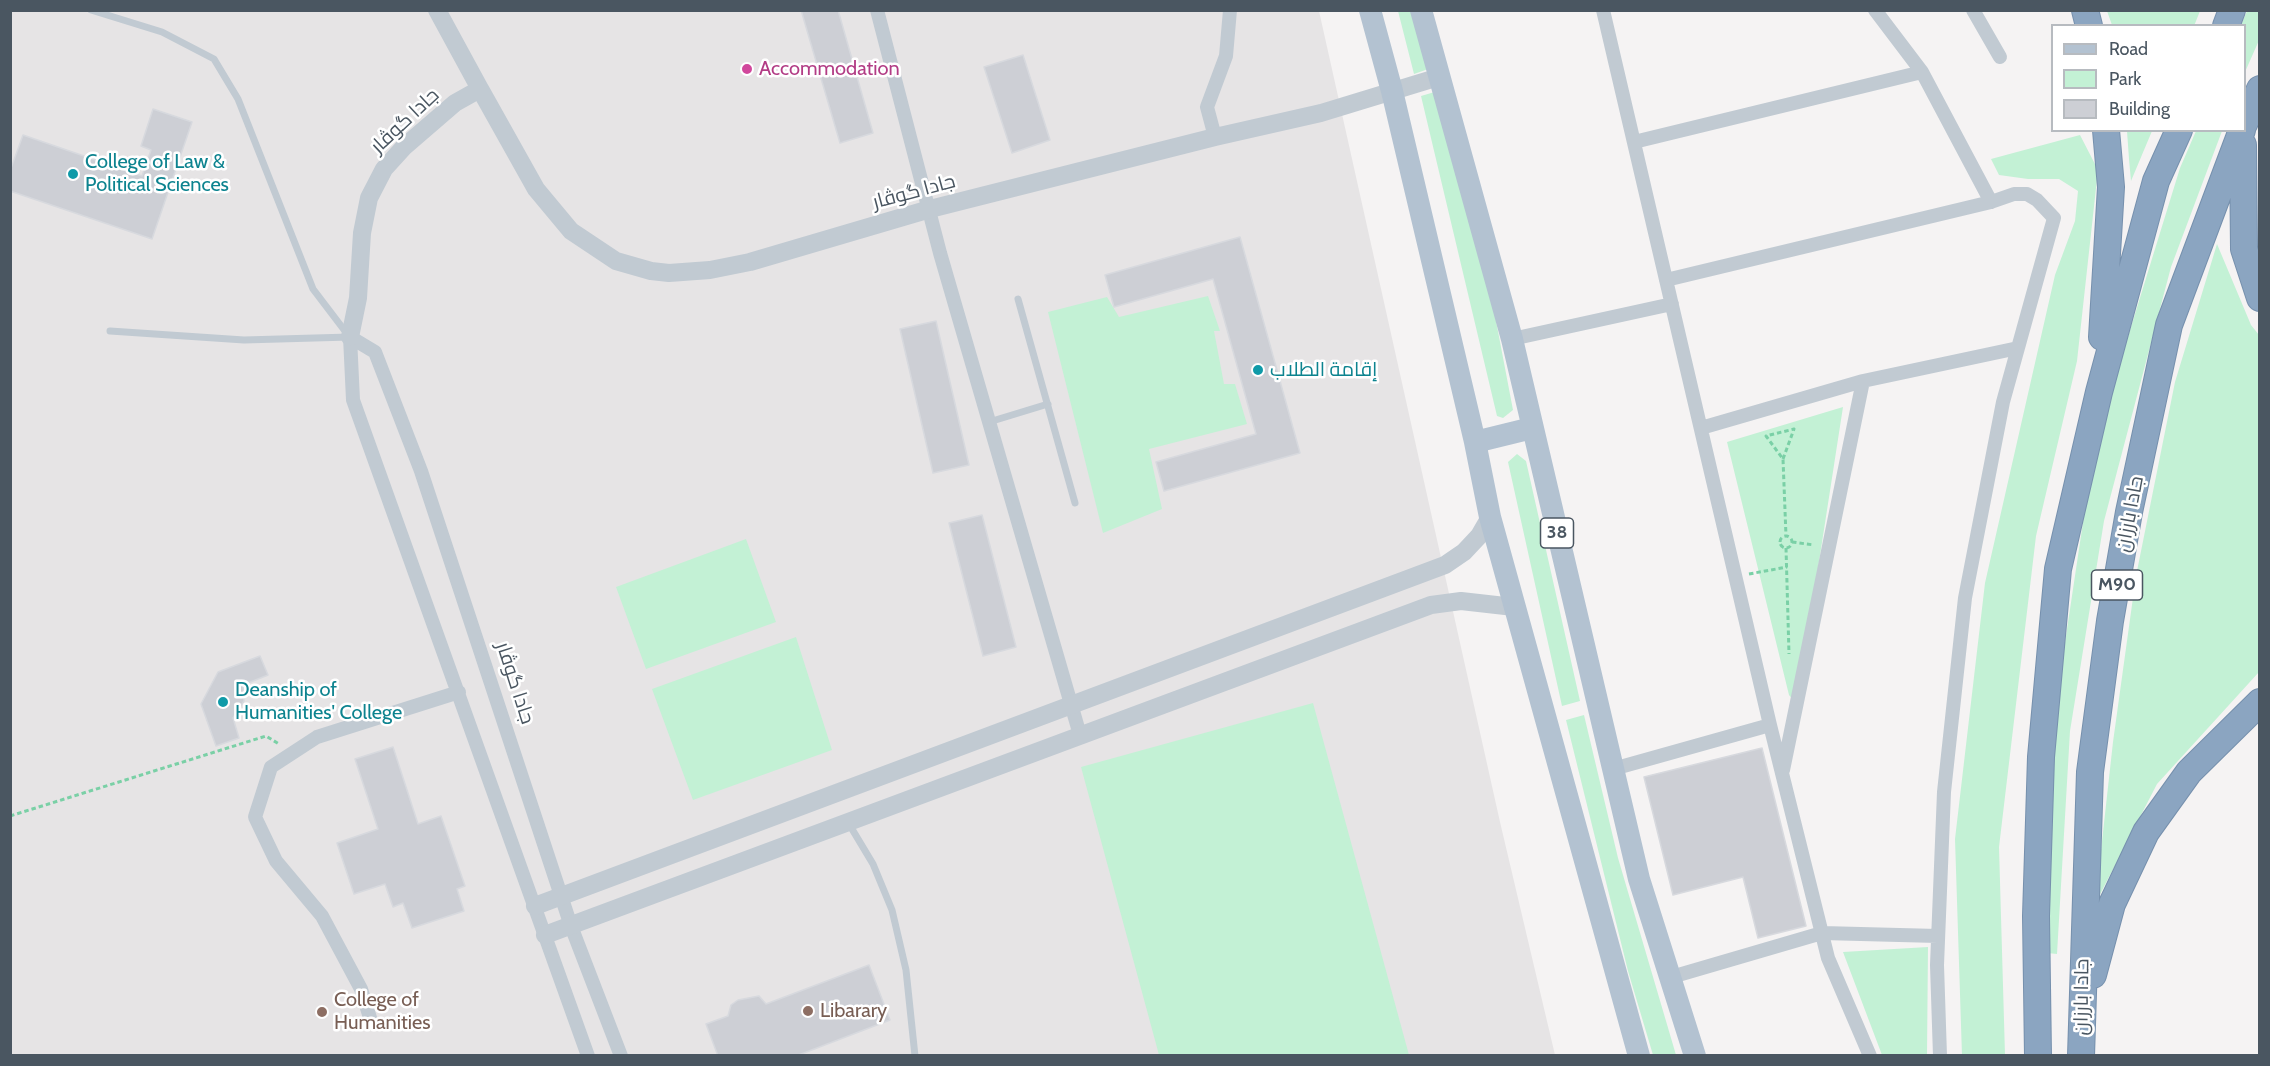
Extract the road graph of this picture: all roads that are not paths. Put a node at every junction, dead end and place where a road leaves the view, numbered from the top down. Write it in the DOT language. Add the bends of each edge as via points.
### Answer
graph roads {
  1 [pos="91,10"];
  2 [pos="437,10"];
  3 [pos="877,10"];
  4 [pos="1230,10"];
  5 [pos="1370,10"];
  6 [pos="1421,10"];
  7 [pos="1603,10"];
  8 [pos="1875,10"];
  9 [pos="1972,10"];
  10 [pos="2000,57"];
  11 [pos="1922,72"];
  12 [pos="1439,77"];
  13 [pos="480,89"];
  14 [pos="2259,89"];
  15 [pos="1392,91"];
  16 [pos="2246,119"];
  17 [pos="2106,132"];
  18 [pos="2178,132"];
  19 [pos="2241,132"];
  20 [pos="2242,132"];
  21 [pos="1215,136"];
  22 [pos="1634,142"];
  23 [pos="1991,202"];
  24 [pos="930,209"];
  25 [pos="1666,280"];
  26 [pos="2259,298"];
  27 [pos="1018,299"];
  28 [pos="1672,304"];
  29 [pos="110,331"];
  30 [pos="350,337"];
  31 [pos="1512,339"];
  32 [pos="2018,348"];
  33 [pos="1863,381"];
  34 [pos="2099,392"];
  35 [pos="1047,404"];
  36 [pos="989,422"];
  37 [pos="1532,428"];
  38 [pos="1701,428"];
  39 [pos="1475,442"];
  40 [pos="1075,503"];
  41 [pos="1490,517"];
  42 [pos="1419,576"];
  43 [pos="1431,605"];
  44 [pos="1514,607"];
  45 [pos="459,692"];
  46 [pos="2259,702"];
  47 [pos="1072,706"];
  48 [pos="1770,725"];
  49 [pos="1080,735"];
  50 [pos="1613,769"];
  51 [pos="1782,774"];
  52 [pos="848,822"];
  53 [pos="561,896"];
  54 [pos="535,906"];
  55 [pos="571,926"];
  56 [pos="1822,933"];
  57 [pos="545,935"];
  58 [pos="1938,936"];
  59 [pos="1668,978"];
  60 [pos="2081,1018"];
  61 [pos="371,1021"];
  62 [pos="588,1056"];
  63 [pos="621,1056"];
  64 [pos="915,1056"];
  65 [pos="1639,1056"];
  66 [pos="1695,1056"];
  67 [pos="1870,1056"];
  68 [pos="1940,1056"];
  69 [pos="2038,1056"];
  70 [pos="2081,1056"];
  1 -- 30 [label="lane" via="162,32 214,59 238,99 313,289"];
  2 -- 13 [label="street, جادا گوڤار"];
  3 -- 24 [label="street"];
  4 -- 21 [label="street" via="1226,56 1208,107"];
  5 -- 15 [label="main road"];
  6 -- 12 [label="main road, 38"];
  7 -- 22 [label="street"];
  8 -- 11 [label="street"];
  9 -- 10 [label="street"];
  11 -- 22 [label="street"];
  11 -- 23 [label="street"];
  12 -- 15 [label="street, جادا گوڤار"];
  12 -- 31 [label="main road, 38"];
  13 -- 24 [label="street, جادا گوڤار" via="550,208 585,242 633,267 669,273 730,267"];
  13 -- 30 [label="street, جادا گوڤار" via="455,103 384,169 369,198"];
  14 -- 16 [label="highway"];
  15 -- 21 [label="street, جادا گوڤار" via="1321,113"];
  15 -- 39 [label="main road"];
  17 -- 34 [label="highway" via="2111,187"];
  18 -- 34 [label="highway" via="2156,181"];
  19 -- 60 [label="highway, جادا بارزان / M90" via="2169,325 2129,512 2090,772"];
  20 -- 26 [label="highway" via="2244,249"];
  21 -- 24 [label="street, جادا گوڤار"];
  22 -- 25 [label="street"];
  23 -- 25 [label="street"];
  23 -- 32 [label="street" via="2027,194 2054,218"];
  24 -- 36 [label="street"];
  25 -- 28 [label="street"];
  27 -- 35 [label="lane"];
  28 -- 31 [label="street"];
  28 -- 38 [label="street"];
  29 -- 30 [label="lane" via="244,340"];
  30 -- 45 [label="street, جادا گوڤار" via="353,400"];
  30 -- 53 [label="street, جادا گوڤار" via="375,352 421,471"];
  31 -- 37 [label="main road, 38"];
  32 -- 33 [label="street"];
  32 -- 58 [label="street" via="2003,402 1965,598 1944,792"];
  33 -- 38 [label="street"];
  33 -- 51 [label="street"];
  34 -- 69 [label="highway" via="2058,569 2041,757 2036,916"];
  35 -- 36 [label="lane"];
  35 -- 40 [label="lane"];
  36 -- 47 [label="street"];
  37 -- 39 [label="main road"];
  37 -- 50 [label="main road, 38"];
  38 -- 48 [label="street"];
  39 -- 41 [label="main road"];
  41 -- 42 [label="street" via="1464,552"];
  41 -- 44 [label="main road"];
  42 -- 43 [label="street"];
  42 -- 47 [label="street"];
  43 -- 44 [label="street" via="1461,601"];
  43 -- 49 [label="street"];
  44 -- 65 [label="main road"];
  45 -- 54 [label="street, جادا گوڤار"];
  45 -- 61 [label="street" via="317,737 271,767 255,817 276,861 322,916 361,989"];
  46 -- 60 [label="highway" via="2189,772 2146,832 2112,904"];
  47 -- 49 [label="street"];
  47 -- 53 [label="street"];
  48 -- 50 [label="street"];
  48 -- 51 [label="street"];
  49 -- 52 [label="street"];
  50 -- 59 [label="main road, 38"];
  51 -- 56 [label="street"];
  52 -- 55 [label="street"];
  52 -- 64 [label="lane" via="873,864 892,910 906,970"];
  53 -- 54 [label="street"];
  53 -- 55 [label="street, جادا گوڤار"];
  54 -- 57 [label="street, جادا گوڤار"];
  55 -- 57 [label="street"];
  55 -- 63 [label="street, جادا گوڤار"];
  56 -- 58 [label="street"];
  56 -- 59 [label="street"];
  56 -- 67 [label="street" via="1828,957"];
  57 -- 62 [label="street, جادا گوڤار"];
  58 -- 68 [label="street"];
  59 -- 66 [label="main road, 38"];
  60 -- 70 [label="highway, جادا بارزان / M90"];
}
